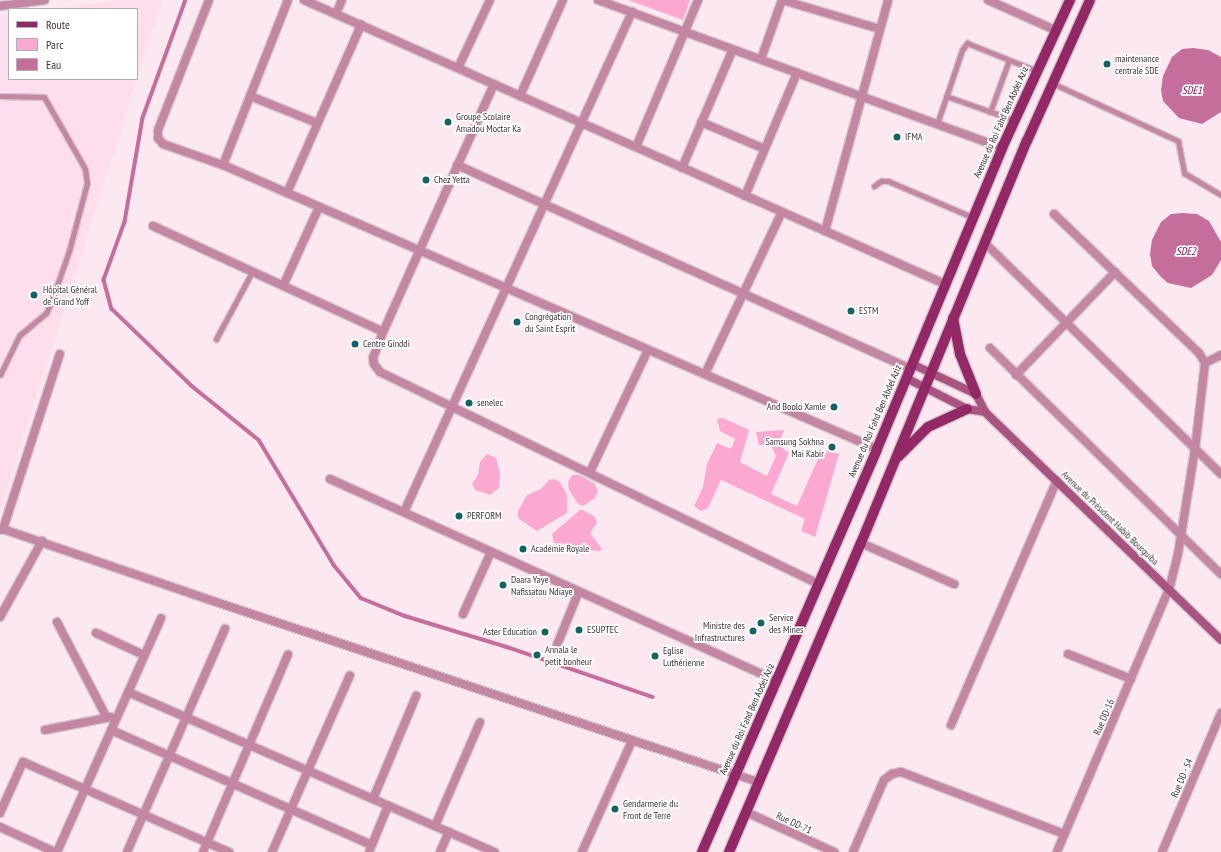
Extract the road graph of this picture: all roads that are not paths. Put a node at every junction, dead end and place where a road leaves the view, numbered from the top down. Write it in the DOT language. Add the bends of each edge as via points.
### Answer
graph roads {
  1 [pos="45,0"];
  2 [pos="209,0"];
  3 [pos="288,0"];
  4 [pos="304,0"];
  5 [pos="342,0"];
  6 [pos="490,0"];
  7 [pos="563,0"];
  8 [pos="598,0"];
  9 [pos="698,0"];
  10 [pos="888,0"];
  11 [pos="988,0"];
  12 [pos="1070,0"];
  13 [pos="1090,0"];
  14 [pos="0,6"];
  15 [pos="632,12"];
  16 [pos="336,14"];
  17 [pos="361,25"];
  18 [pos="880,30"];
  19 [pos="1055,30"];
  20 [pos="686,32"];
  21 [pos="733,49"];
  22 [pos="761,59"];
  23 [pos="1009,60"];
  24 [pos="458,68"];
  25 [pos="1036,71"];
  26 [pos="797,72"];
  27 [pos="1052,83"];
  28 [pos="494,84"];
  29 [pos="0,96"];
  30 [pos="250,96"];
  31 [pos="520,96"];
  32 [pos="862,96"];
  33 [pos="946,96"];
  34 [pos="990,112"];
  35 [pos="1014,120"];
  36 [pos="702,122"];
  37 [pos="317,123"];
  38 [pos="581,123"];
  39 [pos="937,124"];
  40 [pos="636,147"];
  41 [pos="1002,148"];
  42 [pos="765,149"];
  43 [pos="223,166"];
  44 [pos="458,166"];
  45 [pos="682,168"];
  46 [pos="874,186"];
  47 [pos="287,193"];
  48 [pos="1221,195"];
  49 [pos="745,196"];
  50 [pos="544,205"];
  51 [pos="319,207"];
  52 [pos="782,212"];
  53 [pos="1054,214"];
  54 [pos="972,217"];
  55 [pos="153,226"];
  56 [pos="825,231"];
  57 [pos="985,243"];
  58 [pos="419,251"];
  59 [pos="252,272"];
  60 [pos="1115,272"];
  61 [pos="945,284"];
  62 [pos="283,286"];
  63 [pos="506,288"];
  64 [pos="743,294"];
  65 [pos="953,318"];
  66 [pos="1065,323"];
  67 [pos="383,332"];
  68 [pos="216,339"];
  69 [pos="990,348"];
  70 [pos="648,350"];
  71 [pos="60,354"];
  72 [pos="1221,355"];
  73 [pos="1205,363"];
  74 [pos="909,370"];
  75 [pos="931,372"];
  76 [pos="705,374"];
  77 [pos="1016,374"];
  78 [pos="0,375"];
  79 [pos="925,387"];
  80 [pos="976,394"];
  81 [pos="453,405"];
  82 [pos="967,409"];
  83 [pos="985,412"];
  84 [pos="877,449"];
  85 [pos="1194,449"];
  86 [pos="895,460"];
  87 [pos="590,472"];
  88 [pos="1221,474"];
  89 [pos="330,479"];
  90 [pos="1057,480"];
  91 [pos="404,512"];
  92 [pos="1,529"];
  93 [pos="1181,535"];
  94 [pos="42,542"];
  95 [pos="861,543"];
  96 [pos="491,552"];
  97 [pos="1221,574"];
  98 [pos="819,584"];
  99 [pos="954,584"];
  100 [pos="1169,590"];
  101 [pos="579,591"];
  102 [pos="463,614"];
  103 [pos="0,617"];
  104 [pos="160,618"];
  105 [pos="57,622"];
  106 [pos="225,629"];
  107 [pos="96,633"];
  108 [pos="1221,640"];
  109 [pos="557,645"];
  110 [pos="1068,654"];
  111 [pos="144,655"];
  112 [pos="288,656"];
  113 [pos="350,675"];
  114 [pos="1130,679"];
  115 [pos="777,681"];
  116 [pos="128,692"];
  117 [pos="416,696"];
  118 [pos="1221,713"];
  119 [pos="117,716"];
  120 [pos="107,718"];
  121 [pos="186,718"];
  122 [pos="480,722"];
  123 [pos="951,725"];
  124 [pos="45,730"];
  125 [pos="111,730"];
  126 [pos="632,741"];
  127 [pos="249,745"];
  128 [pos="170,756"];
  129 [pos="308,771"];
  130 [pos="735,775"];
  131 [pos="758,782"];
  132 [pos="233,784"];
  133 [pos="85,789"];
  134 [pos="373,799"];
  135 [pos="388,806"];
  136 [pos="291,809"];
  137 [pos="746,812"];
  138 [pos="0,813"];
  139 [pos="144,815"];
  140 [pos="435,826"];
  141 [pos="0,827"];
  142 [pos="449,832"];
  143 [pos="1064,834"];
  144 [pos="207,842"];
  145 [pos="370,848"];
  146 [pos="56,852"];
  147 [pos="128,852"];
  148 [pos="203,852"];
  149 [pos="229,852"];
  150 [pos="272,852"];
  151 [pos="440,852"];
  152 [pos="495,852"];
  153 [pos="582,852"];
  154 [pos="702,852"];
  155 [pos="729,852"];
  156 [pos="833,852"];
  157 [pos="853,852"];
  158 [pos="1057,852"];
  159 [pos="1162,852"];
  1 -- 14 [label="street"];
  2 -- 43 [label="street" via="158,130 158,138 163,144"];
  3 -- 30 [label="street"];
  4 -- 16 [label="street"];
  5 -- 16 [label="street"];
  6 -- 24 [label="street"];
  7 -- 31 [label="street"];
  8 -- 15 [label="street"];
  9 -- 20 [label="street"];
  10 -- 18 [label="street"];
  11 -- 19 [label="street"];
  12 -- 19 [label="main road, Avenue du Roi Fahd Ben Abdel Aziz"];
  13 -- 27 [label="main road"];
  15 -- 20 [label="street"];
  15 -- 38 [label="street"];
  16 -- 17 [label="street"];
  17 -- 24 [label="street"];
  17 -- 37 [label="street"];
  18 -- 22 [label="street" via="782,0"];
  18 -- 32 [label="street"];
  19 -- 25 [label="main road, Avenue du Roi Fahd Ben Abdel Aziz"];
  20 -- 21 [label="street"];
  20 -- 40 [label="street"];
  21 -- 22 [label="street"];
  21 -- 36 [label="street"];
  22 -- 26 [label="street"];
  23 -- 25 [label="lane"];
  23 -- 33 [label="lane" via="967,43 962,50"];
  23 -- 34 [label="lane"];
  24 -- 28 [label="street"];
  25 -- 35 [label="main road, Avenue du Roi Fahd Ben Abdel Aziz"];
  26 -- 32 [label="street"];
  26 -- 42 [label="street"];
  27 -- 48 [label="lane" via="1178,141 1184,174"];
  27 -- 57 [label="main road"];
  28 -- 31 [label="street"];
  28 -- 44 [label="street"];
  29 -- 78 [label="lane" via="44,97 85,169 87,183 69,251 51,302 46,313 19,336"];
  30 -- 37 [label="street"];
  30 -- 43 [label="street"];
  31 -- 38 [label="street"];
  32 -- 39 [label="street"];
  32 -- 56 [label="street"];
  33 -- 34 [label="lane"];
  33 -- 39 [label="lane"];
  34 -- 35 [label="lane"];
  35 -- 41 [label="main road, Avenue du Roi Fahd Ben Abdel Aziz"];
  36 -- 42 [label="street"];
  36 -- 45 [label="street"];
  37 -- 47 [label="street"];
  38 -- 40 [label="street"];
  38 -- 50 [label="street"];
  39 -- 41 [label="street"];
  40 -- 45 [label="street"];
  41 -- 54 [label="main road, Avenue du Roi Fahd Ben Abdel Aziz"];
  42 -- 49 [label="street"];
  43 -- 47 [label="street"];
  44 -- 50 [label="street"];
  44 -- 58 [label="street"];
  45 -- 49 [label="street"];
  46 -- 54 [label="lane" via="881,181 888,181"];
  47 -- 51 [label="street"];
  49 -- 52 [label="street"];
  50 -- 63 [label="street"];
  50 -- 64 [label="street"];
  51 -- 58 [label="street"];
  51 -- 62 [label="street"];
  52 -- 56 [label="street"];
  52 -- 64 [label="street"];
  53 -- 60 [label="street"];
  54 -- 61 [label="main road, Avenue du Roi Fahd Ben Abdel Aziz"];
  55 -- 59 [label="street"];
  56 -- 61 [label="street"];
  57 -- 65 [label="main road"];
  57 -- 66 [label="street"];
  58 -- 63 [label="street"];
  58 -- 67 [label="street"];
  59 -- 62 [label="street"];
  59 -- 68 [label="lane"];
  60 -- 66 [label="street"];
  60 -- 73 [label="street" via="1200,353"];
  61 -- 74 [label="main road, Avenue du Roi Fahd Ben Abdel Aziz"];
  62 -- 67 [label="street"];
  63 -- 70 [label="street"];
  63 -- 81 [label="street"];
  64 -- 74 [label="street"];
  64 -- 76 [label="street"];
  65 -- 75 [label="main road"];
  65 -- 80 [label="main road" via="960,354"];
  66 -- 77 [label="street"];
  66 -- 85 [label="street"];
  67 -- 81 [label="street" via="373,358 380,372"];
  69 -- 77 [label="street"];
  70 -- 76 [label="street"];
  70 -- 87 [label="street"];
  71 -- 92 [label="street"];
  72 -- 73 [label="street"];
  73 -- 85 [label="street, Rue DD-16"];
  74 -- 75 [label="main road"];
  74 -- 79 [label="main road"];
  74 -- 84 [label="main road, Avenue du Roi Fahd Ben Abdel Aziz"];
  75 -- 79 [label="main road"];
  75 -- 80 [label="main road"];
  76 -- 84 [label="street"];
  77 -- 93 [label="street"];
  79 -- 82 [label="main road"];
  79 -- 86 [label="main road"];
  80 -- 83 [label="main road"];
  81 -- 87 [label="street"];
  81 -- 91 [label="street"];
  82 -- 83 [label="main road"];
  82 -- 86 [label="main road" via="928,427"];
  83 -- 90 [label="main road, Avenue du Président Habib Bourguiba"];
  84 -- 98 [label="main road, Avenue du Roi Fahd Ben Abdel Aziz"];
  85 -- 88 [label="street"];
  85 -- 93 [label="street, Rue DD-16"];
  86 -- 95 [label="main road"];
  87 -- 98 [label="street"];
  89 -- 91 [label="street"];
  90 -- 100 [label="main road, Avenue du Président Habib Bourguiba"];
  90 -- 123 [label="street"];
  91 -- 96 [label="street"];
  92 -- 94 [label="street"];
  93 -- 97 [label="street"];
  93 -- 100 [label="street, Rue DD-16"];
  94 -- 103 [label="street"];
  94 -- 126 [label="street"];
  95 -- 99 [label="street"];
  95 -- 131 [label="main road"];
  96 -- 101 [label="street"];
  96 -- 102 [label="street"];
  98 -- 115 [label="main road, Avenue du Roi Fahd Ben Abdel Aziz"];
  100 -- 108 [label="main road, Avenue du Président Habib Bourguiba"];
  100 -- 114 [label="street, Rue DD-16"];
  101 -- 109 [label="street"];
  101 -- 115 [label="street"];
  104 -- 111 [label="street"];
  105 -- 120 [label="street"];
  106 -- 121 [label="street"];
  107 -- 111 [label="street"];
  110 -- 114 [label="street"];
  111 -- 116 [label="street"];
  112 -- 127 [label="street"];
  113 -- 129 [label="street"];
  114 -- 143 [label="street, Rue DD-16"];
  115 -- 130 [label="main road, Avenue du Roi Fahd Ben Abdel Aziz"];
  116 -- 119 [label="street"];
  116 -- 121 [label="street"];
  117 -- 134 [label="street"];
  118 -- 159 [label="street, Rue DD - 54"];
  119 -- 120 [label="street"];
  119 -- 125 [label="street"];
  120 -- 124 [label="street"];
  121 -- 127 [label="street"];
  121 -- 128 [label="street"];
  122 -- 140 [label="street"];
  125 -- 128 [label="street"];
  125 -- 133 [label="street"];
  126 -- 130 [label="street"];
  126 -- 153 [label="street"];
  127 -- 129 [label="street"];
  127 -- 132 [label="street"];
  128 -- 132 [label="street"];
  128 -- 139 [label="street"];
  129 -- 134 [label="street"];
  129 -- 136 [label="street"];
  130 -- 131 [label="street"];
  130 -- 154 [label="main road, Avenue du Roi Fahd Ben Abdel Aziz"];
  131 -- 137 [label="main road"];
  132 -- 136 [label="street"];
  132 -- 144 [label="street"];
  133 -- 138 [label="street" via="23,762"];
  133 -- 139 [label="street"];
  133 -- 146 [label="street"];
  134 -- 135 [label="street"];
  135 -- 140 [label="street"];
  135 -- 145 [label="street"];
  136 -- 145 [label="street"];
  136 -- 150 [label="street"];
  137 -- 155 [label="main road"];
  137 -- 156 [label="street, Rue DD-71"];
  139 -- 144 [label="street"];
  139 -- 147 [label="street"];
  140 -- 142 [label="street"];
  141 -- 146 [label="street"];
  142 -- 151 [label="street"];
  142 -- 152 [label="street"];
  143 -- 157 [label="street" via="901,772 892,774 884,780"];
  143 -- 158 [label="street, Rue DD-16"];
  144 -- 148 [label="street"];
  144 -- 149 [label="street"];
}
